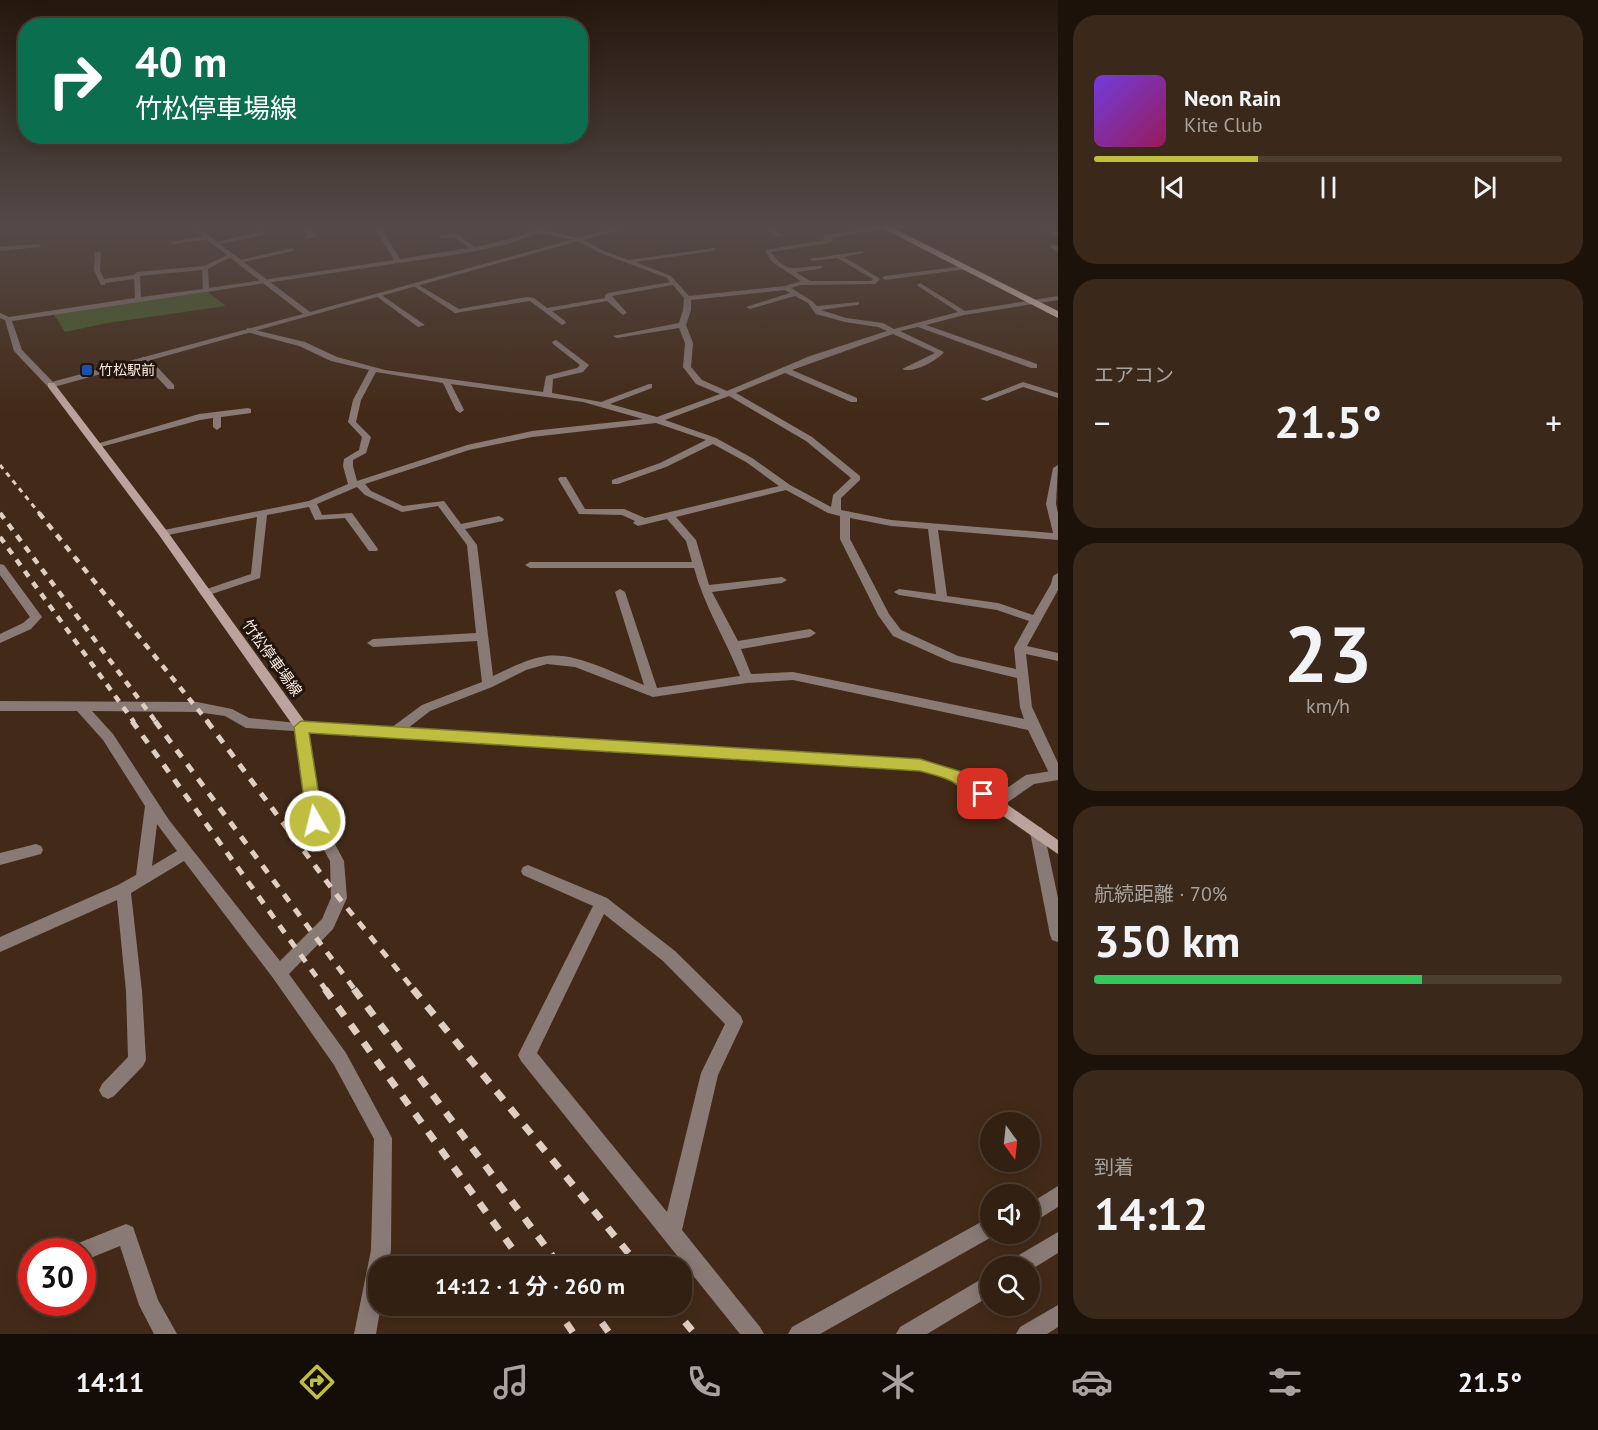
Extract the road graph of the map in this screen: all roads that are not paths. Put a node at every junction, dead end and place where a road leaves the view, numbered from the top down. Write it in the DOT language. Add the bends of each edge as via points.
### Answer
graph roads {
  1 [pos="137,287"];
  2 [pos="227,287"];
  3 [pos="274,287"];
  4 [pos="407,287"];
  5 [pos="419,287"];
  6 [pos="655,287"];
  7 [pos="678,287"];
  8 [pos="924,287"];
  9 [pos="1004,287"];
  10 [pos="786,288"];
  11 [pos="206,290"];
  12 [pos="796,294"];
  13 [pos="378,295"];
  14 [pos="138,298"];
  15 [pos="687,298"];
  16 [pos="1058,298"];
  17 [pos="609,299"];
  18 [pos="1033,302"];
  19 [pos="857,303"];
  20 [pos="750,307"];
  21 [pos="816,308"];
  22 [pos="546,310"];
  23 [pos="623,313"];
  24 [pos="964,313"];
  25 [pos="308,314"];
  26 [pos="1058,315"];
  27 [pos="4,317"];
  28 [pos="562,323"];
  29 [pos="917,324"];
  30 [pos="421,325"];
  31 [pos="682,325"];
  32 [pos="250,330"];
  33 [pos="893,331"];
  34 [pos="617,336"];
  35 [pos="556,342"];
  36 [pos="145,359"];
  37 [pos="1034,366"];
  38 [pos="374,369"];
  39 [pos="906,369"];
  40 [pos="786,370"];
  41 [pos="445,379"];
  42 [pos="51,385"];
  43 [pos="649,386"];
  44 [pos="171,387"];
  45 [pos="548,394"];
  46 [pos="729,394"];
  47 [pos="1058,396"];
  48 [pos="984,399"];
  49 [pos="854,400"];
  50 [pos="601,405"];
  51 [pos="460,410"];
  52 [pos="248,411"];
  53 [pos="217,415"];
  54 [pos="657,420"];
  55 [pos="217,427"];
  56 [pos="713,440"];
  57 [pos="97,446"];
  58 [pos="1058,468"];
  59 [pos="563,479"];
  60 [pos="615,482"];
  61 [pos="356,484"];
  62 [pos="787,487"];
  63 [pos="312,503"];
  64 [pos="262,513"];
  65 [pos="840,513"];
  66 [pos="669,516"];
  67 [pos="499,519"];
  68 [pos="460,527"];
  69 [pos="933,527"];
  70 [pos="163,533"];
  71 [pos="1058,536"];
  72 [pos="374,549"];
  73 [pos="530,565"];
  74 [pos="697,565"];
  75 [pos="0,567"];
  76 [pos="1058,576"];
  77 [pos="782,580"];
  78 [pos="6,583"];
  79 [pos="706,589"];
  80 [pos="621,592"];
  81 [pos="899,592"];
  82 [pos="205,593"];
  83 [pos="942,598"];
  84 [pos="1052,603"];
  85 [pos="1037,620"];
  86 [pos="810,633"];
  87 [pos="483,637"];
  88 [pos="0,639"];
  89 [pos="373,643"];
  90 [pos="734,646"];
  91 [pos="1020,648"];
  92 [pos="1058,657"];
  93 [pos="1023,675"];
  94 [pos="747,679"];
  95 [pos="488,684"];
  96 [pos="653,693"];
  97 [pos="0,706"];
  98 [pos="81,707"];
  99 [pos="1033,726"];
  100 [pos="301,727"];
  101 [pos="393,733"];
  102 [pos="1058,775"];
  103 [pos="996,803"];
  104 [pos="152,805"];
  105 [pos="1037,832"];
  106 [pos="1058,848"];
  107 [pos="36,850"];
  108 [pos="186,853"];
  109 [pos="0,859"];
  110 [pos="528,871"];
  111 [pos="143,878"];
  112 [pos="123,890"];
  113 [pos="602,903"];
  114 [pos="1058,935"];
  115 [pos="0,945"];
  116 [pos="279,973"];
  117 [pos="108,1090"];
  118 [pos="1058,1196"];
  119 [pos="1040,1208"];
  120 [pos="980,1233"];
  121 [pos="671,1234"];
  122 [pos="1058,1242"];
  123 [pos="96,1246"];
  124 [pos="380,1256"];
  125 [pos="1035,1256"];
  126 [pos="980,1290"];
  127 [pos="368,1316"];
  128 [pos="166,1334"];
  129 [pos="365,1334"];
  130 [pos="753,1334"];
  131 [pos="799,1334"];
  132 [pos="907,1334"];
  1 -- 14 [label="street"];
  2 -- 11 [label="street"];
  3 -- 25 [label="street"];
  4 -- 13 [label="street"];
  5 -- 22 [label="street" via="458,311 527,298"];
  6 -- 17 [label="street" via="608,295"];
  7 -- 15 [label="street"];
  8 -- 24 [label="street"];
  9 -- 18 [label="highway"];
  10 -- 12 [label="street"];
  10 -- 15 [label="street"];
  11 -- 14 [label="street"];
  12 -- 20 [label="street"];
  12 -- 21 [label="street"];
  13 -- 25 [label="street"];
  13 -- 30 [label="street"];
  14 -- 27 [label="street"];
  15 -- 31 [label="street"];
  16 -- 18 [label="street"];
  17 -- 22 [label="street"];
  17 -- 23 [label="street"];
  18 -- 24 [label="street"];
  18 -- 26 [label="highway"];
  19 -- 21 [label="street"];
  21 -- 33 [label="street" via="845,320"];
  22 -- 28 [label="street"];
  24 -- 29 [label="street"];
  25 -- 32 [label="street"];
  27 -- 42 [label="street" via="18,351"];
  29 -- 33 [label="street"];
  29 -- 37 [label="street"];
  31 -- 34 [label="street"];
  31 -- 46 [label="street" via="689,343 687,367 699,382"];
  32 -- 36 [label="street"];
  32 -- 38 [label="street"];
  33 -- 39 [label="street" via="940,352"];
  33 -- 40 [label="street"];
  35 -- 45 [label="street" via="585,365 580,370 549,378"];
  36 -- 42 [label="street"];
  36 -- 44 [label="street"];
  38 -- 41 [label="street"];
  38 -- 61 [label="street" via="357,399 352,422 367,437 363,451 349,459"];
  40 -- 46 [label="street"];
  40 -- 49 [label="street"];
  41 -- 45 [label="street"];
  41 -- 51 [label="street"];
  42 -- 57 [label="main road, 竹松停車場線"];
  43 -- 50 [label="street"];
  45 -- 50 [label="street"];
  46 -- 54 [label="street"];
  46 -- 65 [label="street" via="809,440 857,478 836,497"];
  47 -- 48 [label="street" via="1023,384"];
  50 -- 54 [label="street"];
  52 -- 53 [label="street"];
  53 -- 55 [label="street"];
  53 -- 57 [label="street"];
  54 -- 56 [label="street"];
  54 -- 61 [label="street" via="521,436 467,448"];
  56 -- 60 [label="street" via="663,465"];
  56 -- 62 [label="street"];
  57 -- 70 [label="main road, 竹松停車場線"];
  58 -- 71 [label="street" via="1051,504"];
  59 -- 66 [label="street" via="582,512 624,512 640,522"];
  61 -- 63 [label="street"];
  61 -- 68 [label="street" via="402,509 441,502"];
  62 -- 65 [label="street"];
  62 -- 66 [label="street"];
  63 -- 64 [label="street"];
  63 -- 72 [label="street" via="319,518 348,515"];
  64 -- 70 [label="street"];
  64 -- 82 [label="street" via="256,576"];
  65 -- 69 [label="street"];
  65 -- 93 [label="street" via="845,538 897,633 955,659"];
  66 -- 74 [label="street" via="691,540"];
  67 -- 68 [label="street"];
  68 -- 87 [label="street" via="472,545"];
  69 -- 71 [label="street"];
  69 -- 83 [label="street"];
  70 -- 82 [label="main road, 竹松停車場線"];
  73 -- 74 [label="street"];
  74 -- 79 [label="street"];
  75 -- 78 [label="street"];
  76 -- 84 [label="street"];
  77 -- 79 [label="street"];
  78 -- 88 [label="street" via="36,616 27,626"];
  79 -- 90 [label="street"];
  80 -- 96 [label="street"];
  81 -- 83 [label="street"];
  82 -- 100 [label="main road, 竹松停車場線"];
  83 -- 85 [label="street" via="998,607"];
  84 -- 85 [label="street"];
  85 -- 91 [label="street"];
  86 -- 90 [label="street"];
  87 -- 89 [label="street"];
  87 -- 95 [label="street"];
  90 -- 94 [label="street"];
  91 -- 92 [label="street"];
  91 -- 93 [label="street"];
  93 -- 99 [label="street" via="1026,707"];
  94 -- 96 [label="street"];
  94 -- 99 [label="street" via="793,676"];
  95 -- 96 [label="street" via="547,660 577,663"];
  95 -- 101 [label="street" via="426,708"];
  97 -- 98 [label="street"];
  98 -- 100 [label="street" via="196,706 228,711 246,723"];
  98 -- 104 [label="street" via="108,737"];
  99 -- 102 [label="street"];
  100 -- 101 [label="main road"];
  100 -- 116 [label="street" via="315,821 337,861 339,898 328,924"];
  101 -- 103 [label="main road" via="920,765 956,776"];
  102 -- 103 [label="street" via="1031,779"];
  103 -- 105 [label="main road"];
  104 -- 108 [label="street"];
  104 -- 111 [label="street"];
  105 -- 106 [label="main road"];
  105 -- 114 [label="street"];
  107 -- 109 [label="street"];
  108 -- 111 [label="street"];
  108 -- 116 [label="street"];
  110 -- 113 [label="street"];
  111 -- 112 [label="street"];
  112 -- 115 [label="street"];
  112 -- 117 [label="street" via="134,991 136,1060"];
  113 -- 121 [label="street" via="527,1056"];
  113 -- 121 [label="street" via="669,956 735,1022 711,1073"];
  116 -- 124 [label="street" via="340,1059 383,1138"];
  118 -- 119 [label="street"];
  120 -- 131 [label="street"];
  121 -- 130 [label="street"];
  122 -- 125 [label="street"];
  123 -- 128 [label="street" via="126,1234 149,1305"];
  126 -- 132 [label="street"];
  127 -- 129 [label="street"];
}
